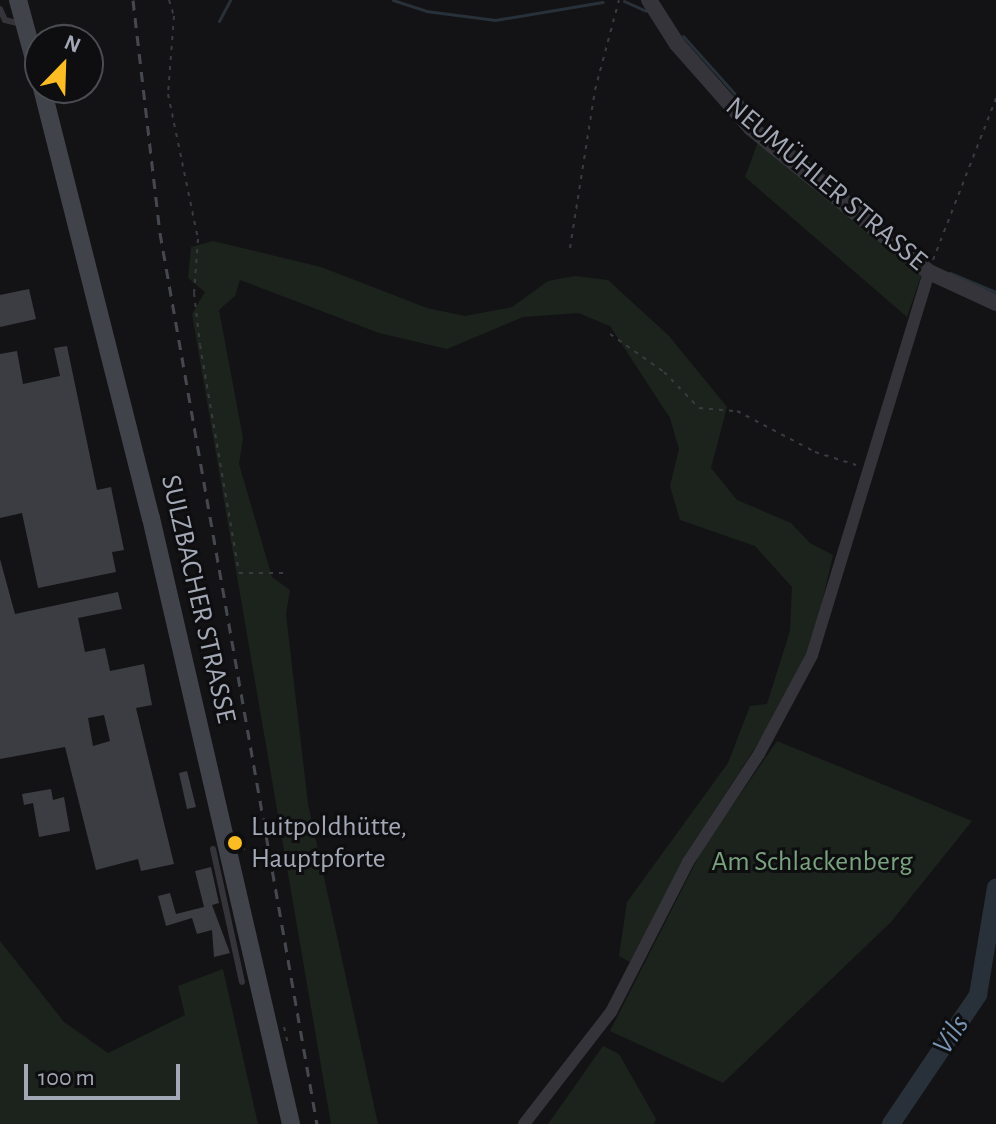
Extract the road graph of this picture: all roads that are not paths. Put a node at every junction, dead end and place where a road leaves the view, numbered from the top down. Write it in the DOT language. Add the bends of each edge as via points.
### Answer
graph roads {
  1 [pos="18,0"];
  2 [pos="649,0"];
  3 [pos="0,9"];
  4 [pos="26,24"];
  5 [pos="24,25"];
  6 [pos="46,104"];
  7 [pos="929,272"];
  8 [pos="996,303"];
  9 [pos="213,849"];
  10 [pos="242,982"];
  11 [pos="291,1124"];
  12 [pos="524,1124"];
  1 -- 4 [label="main road"];
  2 -- 7 [label="street, NEUMÜHLER STRASSE" via="677,44 751,128"];
  3 -- 5 [label="lane" via="5,20"];
  6 -- 11 [label="main road, SULZBACHER STRASSE" via="151,518"];
  7 -- 8 [label="street, NEUMÜHLER STRASSE"];
  7 -- 12 [label="street" via="812,655 759,754 688,862 611,1012"];
  9 -- 10 [label="lane"];
}
